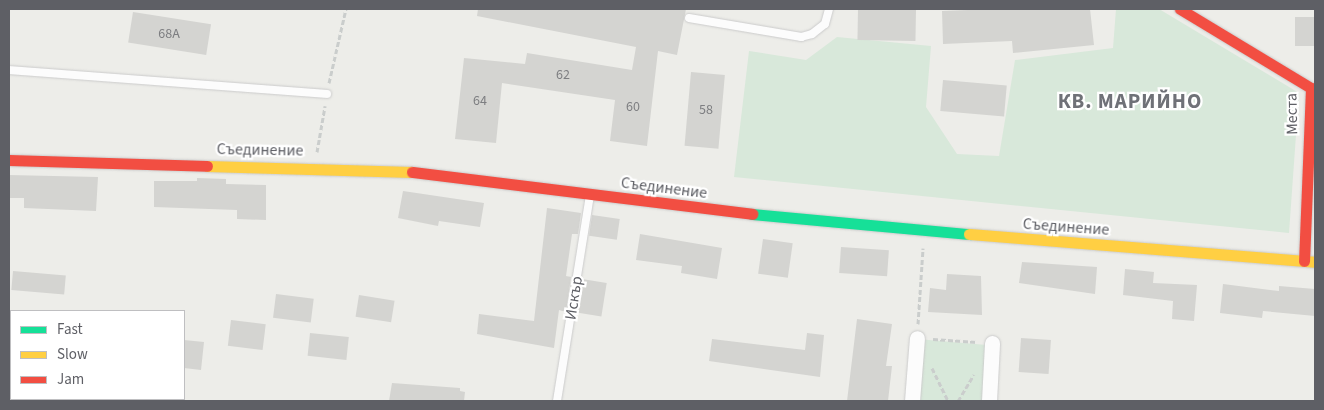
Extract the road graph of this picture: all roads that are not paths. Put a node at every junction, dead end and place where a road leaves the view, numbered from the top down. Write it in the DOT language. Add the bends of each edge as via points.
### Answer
graph roads {
  1 [pos="829,9"];
  2 [pos="1180,9"];
  3 [pos="689,18"];
  4 [pos="9,70"];
  5 [pos="1313,88"];
  6 [pos="327,94"];
  7 [pos="9,160"];
  8 [pos="590,194"];
  9 [pos="1310,262"];
  10 [pos="917,338"];
  11 [pos="992,343"];
  12 [pos="557,401"];
  13 [pos="912,401"];
  14 [pos="989,401"];
  1 -- 3 [label="lane" via="824,24 812,34 801,37"];
  2 -- 5 [label="street, Места"];
  4 -- 6 [label="lane"];
  5 -- 9 [label="street, Места"];
  7 -- 8 [label="street, Съединение" via="427,172"];
  8 -- 9 [label="street, Съединение" via="924,232"];
  8 -- 12 [label="lane, Искър"];
  10 -- 13 [label="street"];
  11 -- 14 [label="street"];
}
